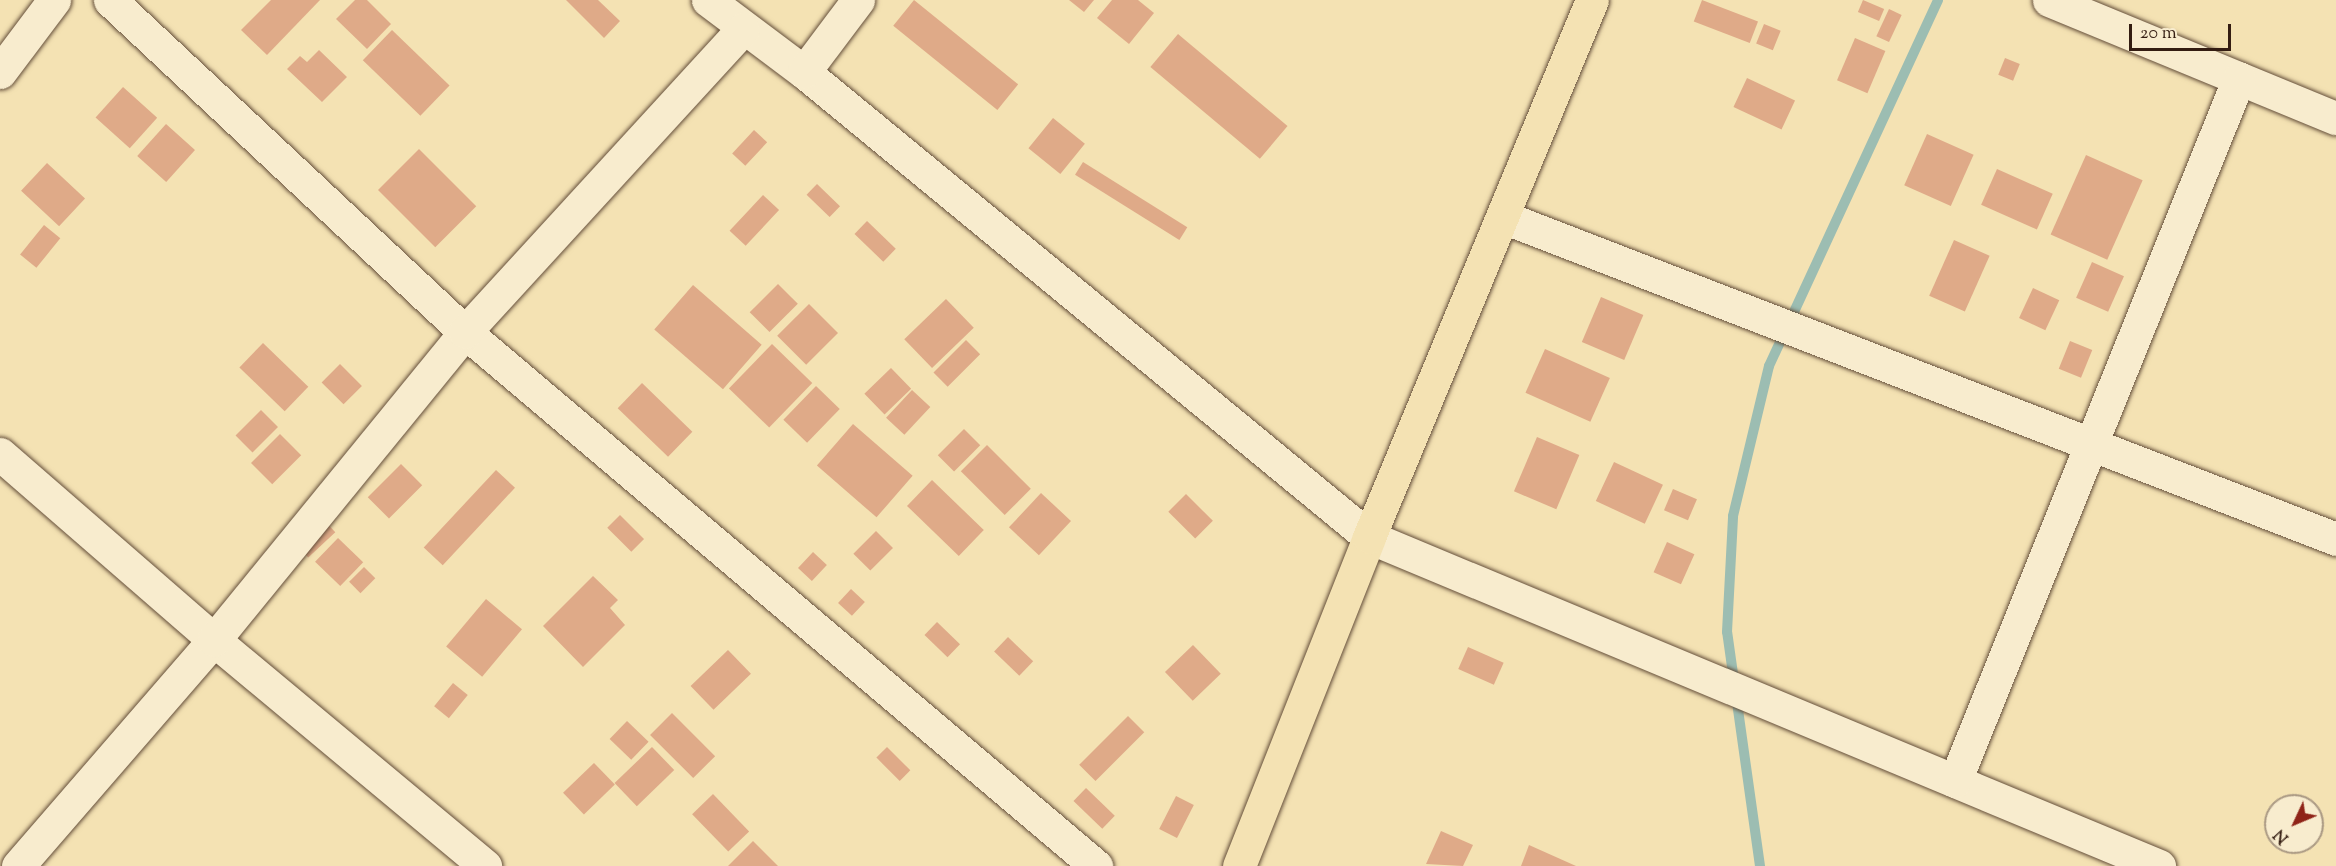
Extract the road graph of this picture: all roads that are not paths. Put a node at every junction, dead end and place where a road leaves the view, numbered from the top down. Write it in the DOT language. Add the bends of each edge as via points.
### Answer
graph roads {
  1 [pos="54,0"];
  2 [pos="110,0"];
  3 [pos="708,0"];
  4 [pos="858,0"];
  5 [pos="1592,0"];
  6 [pos="2049,0"];
  7 [pos="743,29"];
  8 [pos="0,72"];
  9 [pos="804,72"];
  10 [pos="2239,78"];
  11 [pos="2336,118"];
  12 [pos="1503,217"];
  13 [pos="465,332"];
  14 [pos="2091,444"];
  15 [pos="0,454"];
  16 [pos="1369,537"];
  17 [pos="2336,539"];
  18 [pos="214,640"];
  19 [pos="1955,781"];
  20 [pos="18,866"];
  21 [pos="485,866"];
  22 [pos="1096,866"];
  23 [pos="1239,866"];
  24 [pos="2159,866"];
  1 -- 8 [label="street"];
  2 -- 13 [label="street"];
  3 -- 7 [label="street"];
  4 -- 9 [label="street"];
  5 -- 12 [label="main road"];
  6 -- 10 [label="street"];
  7 -- 9 [label="street"];
  7 -- 13 [label="street"];
  9 -- 16 [label="street"];
  10 -- 11 [label="street"];
  10 -- 14 [label="street"];
  12 -- 14 [label="street"];
  12 -- 16 [label="main road"];
  13 -- 18 [label="street"];
  13 -- 22 [label="street"];
  14 -- 17 [label="street"];
  14 -- 19 [label="street"];
  15 -- 18 [label="street"];
  16 -- 19 [label="street"];
  16 -- 23 [label="main road"];
  18 -- 20 [label="street"];
  18 -- 21 [label="street"];
  19 -- 24 [label="street"];
}
